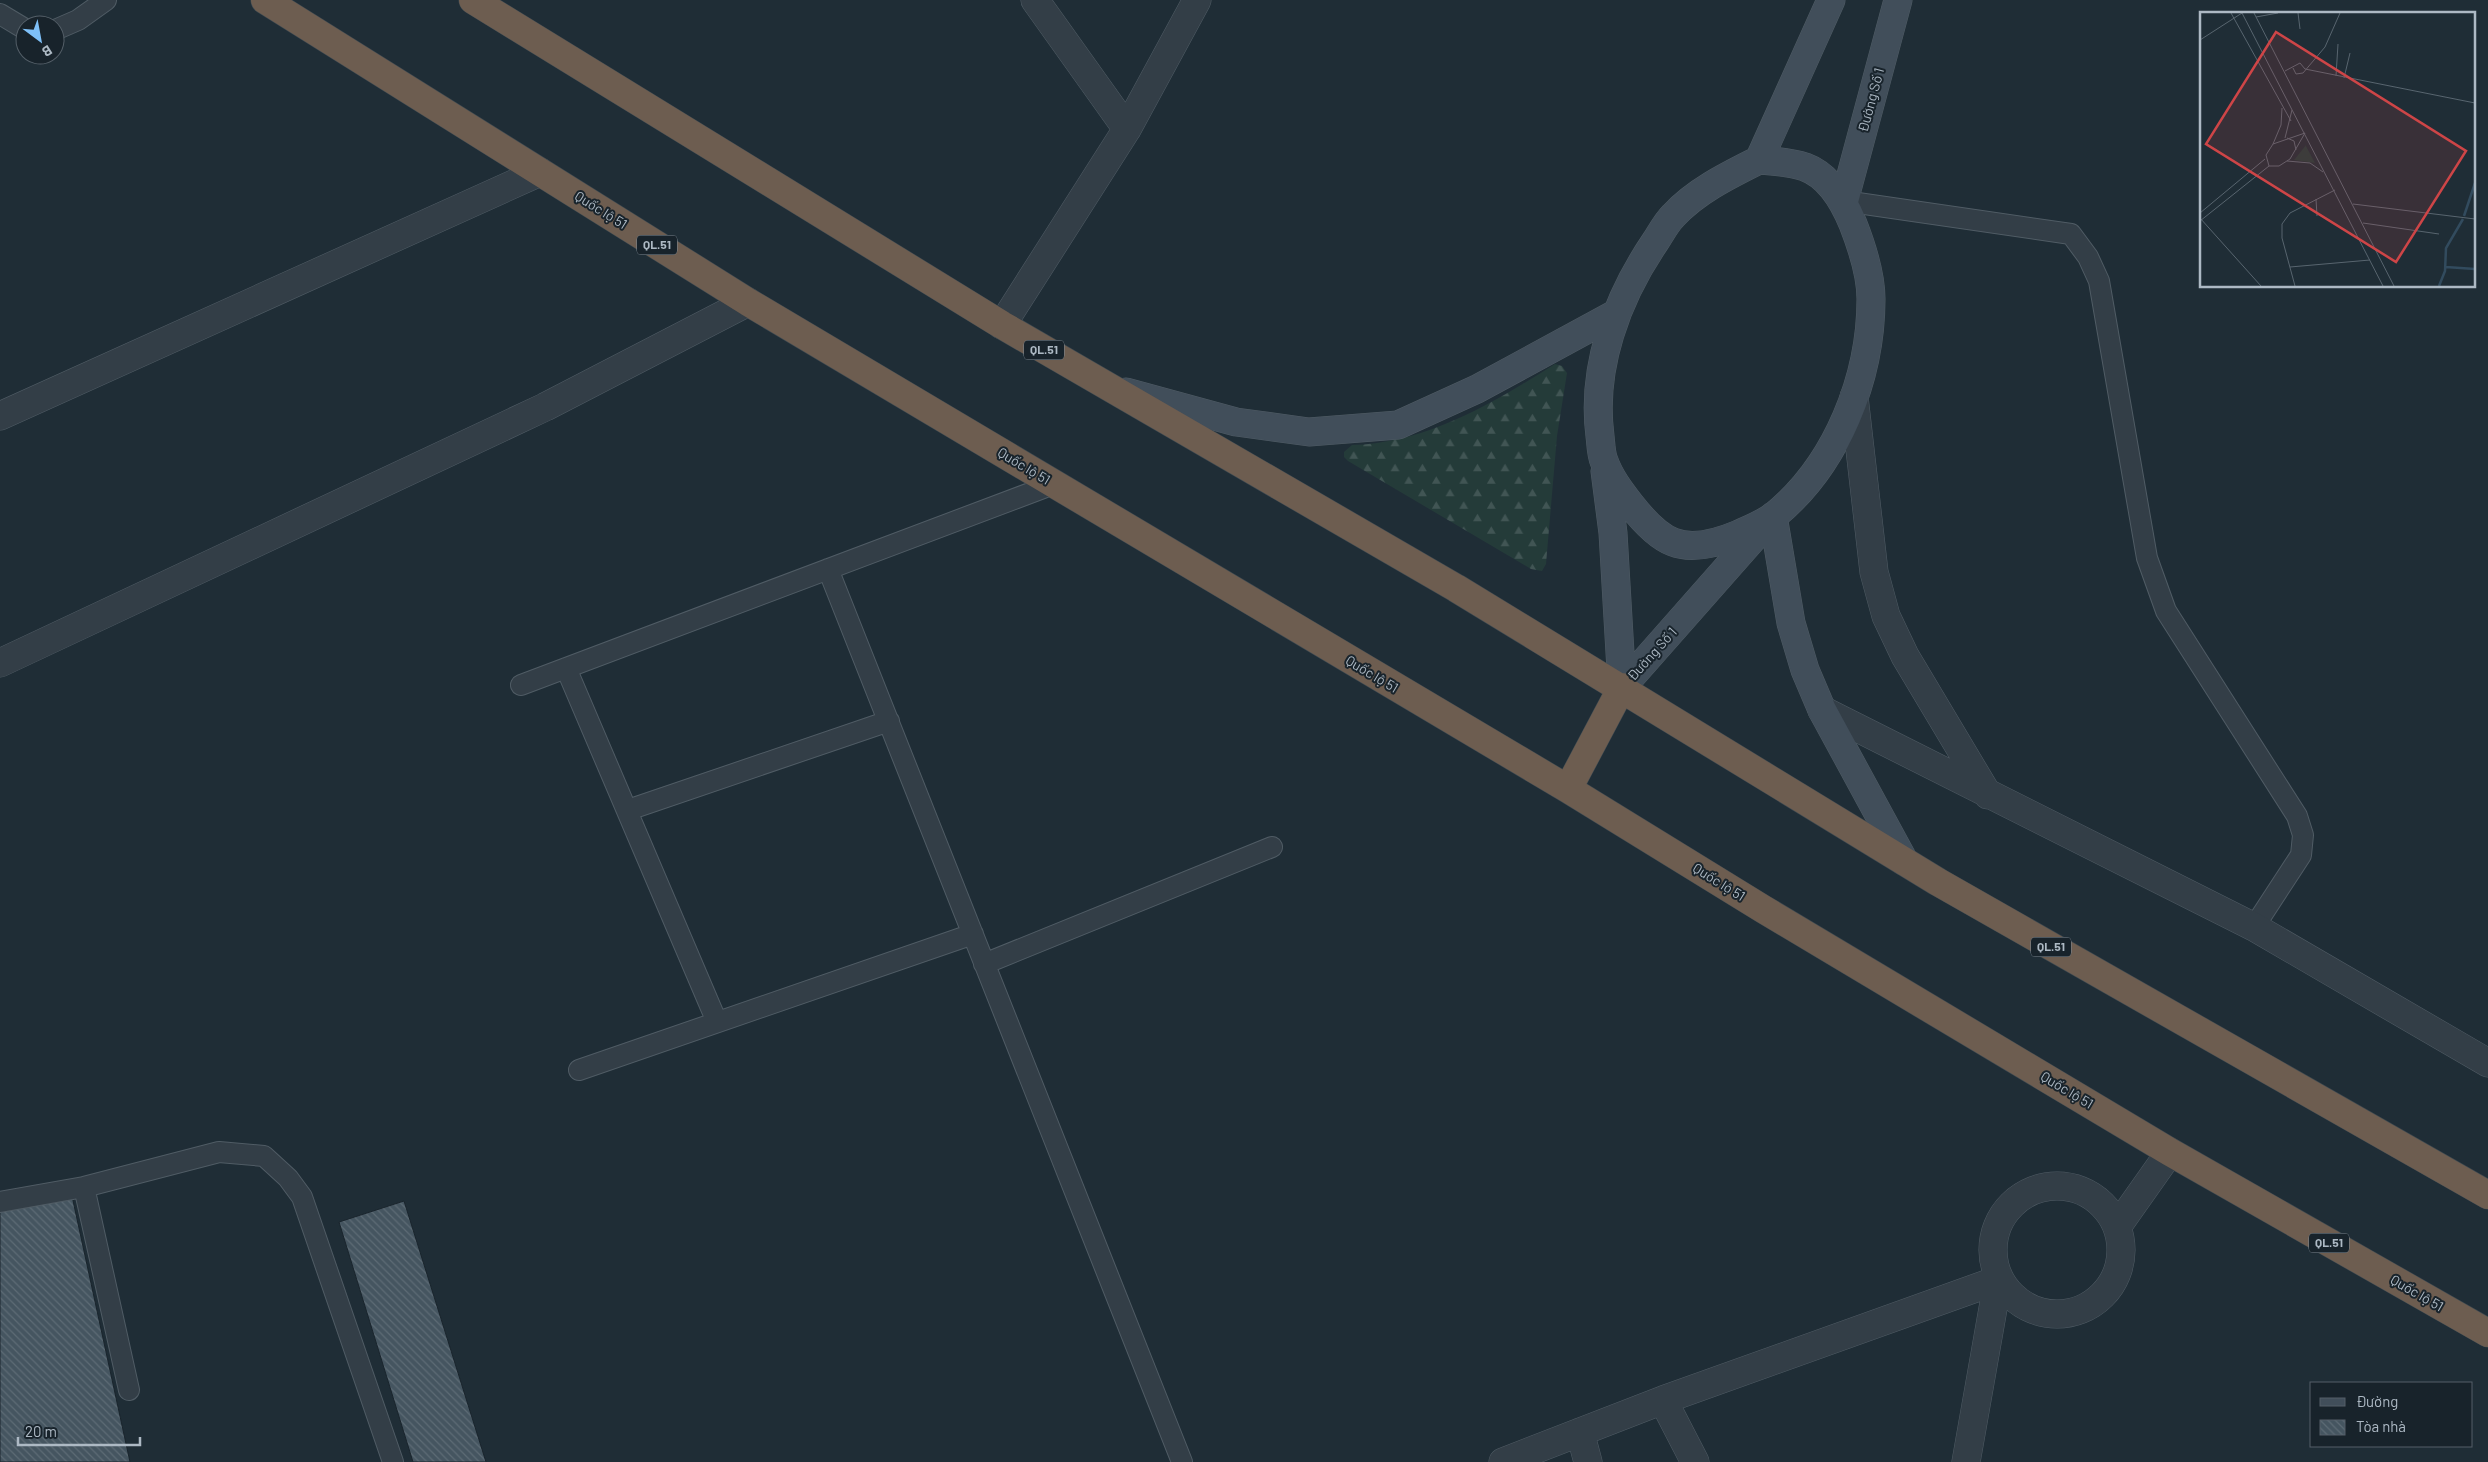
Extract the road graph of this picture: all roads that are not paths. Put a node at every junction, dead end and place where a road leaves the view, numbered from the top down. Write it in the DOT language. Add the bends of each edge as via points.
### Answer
graph roads {
  1 [pos="106,0"];
  2 [pos="265,0"];
  3 [pos="473,0"];
  4 [pos="1035,0"];
  5 [pos="1197,0"];
  6 [pos="1831,0"];
  7 [pos="1898,0"];
  8 [pos="0,14"];
  9 [pos="15,23"];
  10 [pos="65,26"];
  11 [pos="1127,129"];
  12 [pos="1759,160"];
  13 [pos="540,172"];
  14 [pos="1844,201"];
  15 [pos="748,302"];
  16 [pos="1617,313"];
  17 [pos="1002,325"];
  18 [pos="1109,388"];
  19 [pos="1854,397"];
  20 [pos="0,416"];
  21 [pos="1603,460"];
  22 [pos="1054,484"];
  23 [pos="1773,516"];
  24 [pos="828,569"];
  25 [pos="0,662"];
  26 [pos="566,668"];
  27 [pos="521,685"];
  28 [pos="1622,687"];
  29 [pos="1822,710"];
  30 [pos="889,722"];
  31 [pos="1568,789"];
  32 [pos="1988,794"];
  33 [pos="628,810"];
  34 [pos="1272,847"];
  35 [pos="1904,861"];
  36 [pos="2254,926"];
  37 [pos="973,934"];
  38 [pos="984,964"];
  39 [pos="716,1022"];
  40 [pos="2488,1063"];
  41 [pos="579,1070"];
  42 [pos="2170,1152"];
  43 [pos="84,1187"];
  44 [pos="2488,1195"];
  45 [pos="0,1202"];
  46 [pos="2117,1227"];
  47 [pos="1998,1280"];
  48 [pos="2488,1333"];
  49 [pos="129,1390"];
  50 [pos="1663,1400"];
  51 [pos="1580,1432"];
  52 [pos="393,1462"];
  53 [pos="1182,1462"];
  54 [pos="1503,1462"];
  55 [pos="1588,1462"];
  56 [pos="1695,1462"];
  57 [pos="1966,1462"];
  1 -- 10 [label="lane"];
  2 -- 13 [label="highway, Quốc lộ 51 / QL.51"];
  3 -- 17 [label="highway, QL.51"];
  4 -- 11 [label="street"];
  5 -- 11 [label="street"];
  6 -- 12 [label="street"];
  7 -- 14 [label="street, Đường Số 1"];
  8 -- 9 [label="lane"];
  11 -- 17 [label="street"];
  12 -- 14 [label="street" via="1806,168 1824,180"];
  12 -- 16 [label="street, Đường Số 1" via="1714,183 1672,216 1640,264"];
  13 -- 15 [label="highway, Quốc lộ 51 / QL.51"];
  13 -- 20 [label="street"];
  14 -- 19 [label="street" via="1862,247 1871,298 1866,347"];
  14 -- 36 [label="lane" via="2071,234 2088,257 2099,281 2148,558 2166,611 2297,816 2303,834 2301,855"];
  15 -- 22 [label="highway, Quốc lộ 51 / QL.51"];
  15 -- 25 [label="street" via="545,407"];
  16 -- 18 [label="street" via="1477,389 1398,425 1309,432 1236,422"];
  16 -- 21 [label="street, Đường Số 1" via="1605,353 1599,390"];
  17 -- 18 [label="highway, QL.51"];
  18 -- 28 [label="highway, QL.51"];
  19 -- 23 [label="street" via="1840,433 1820,463 1799,492"];
  19 -- 32 [label="street" via="1874,572 1886,616 1905,656"];
  21 -- 23 [label="street" via="1635,511 1674,543 1722,542"];
  21 -- 28 [label="street, Đường Số 1" via="1612,533"];
  22 -- 24 [label="lane"];
  22 -- 31 [label="highway, Quốc lộ 51 / QL.51"];
  23 -- 28 [label="street, Đường Số 1"];
  23 -- 29 [label="street" via="1791,623 1805,670"];
  24 -- 26 [label="lane"];
  24 -- 30 [label="lane"];
  26 -- 27 [label="lane"];
  26 -- 33 [label="lane"];
  28 -- 31 [label="highway"];
  28 -- 35 [label="highway, QL.51" via="1823,814"];
  29 -- 32 [label="street"];
  29 -- 35 [label="street"];
  30 -- 33 [label="lane"];
  30 -- 37 [label="lane"];
  31 -- 42 [label="highway, Quốc lộ 51 / QL.51"];
  32 -- 36 [label="street"];
  33 -- 39 [label="lane"];
  34 -- 38 [label="lane"];
  35 -- 44 [label="highway, QL.51"];
  36 -- 40 [label="street"];
  37 -- 38 [label="lane"];
  37 -- 39 [label="lane"];
  38 -- 53 [label="lane"];
  39 -- 41 [label="lane"];
  42 -- 46 [label="street"];
  42 -- 48 [label="highway, Quốc lộ 51 / QL.51"];
  43 -- 45 [label="lane"];
  43 -- 49 [label="lane"];
  43 -- 52 [label="lane" via="219,1152 264,1156 288,1178 302,1197"];
  46 -- 47 [label="street" via="2122,1246 2119,1267 2097,1300 2078,1310 2059,1314 2038,1312 2022,1305"];
  46 -- 47 [label="street" via="2107,1209 2091,1195 2072,1187 2051,1186 2031,1190 2000,1218 1994,1238 1993,1260"];
  47 -- 50 [label="street"];
  47 -- 57 [label="street"];
  50 -- 51 [label="street"];
  50 -- 56 [label="street"];
  51 -- 54 [label="street"];
  51 -- 55 [label="street"];
}
